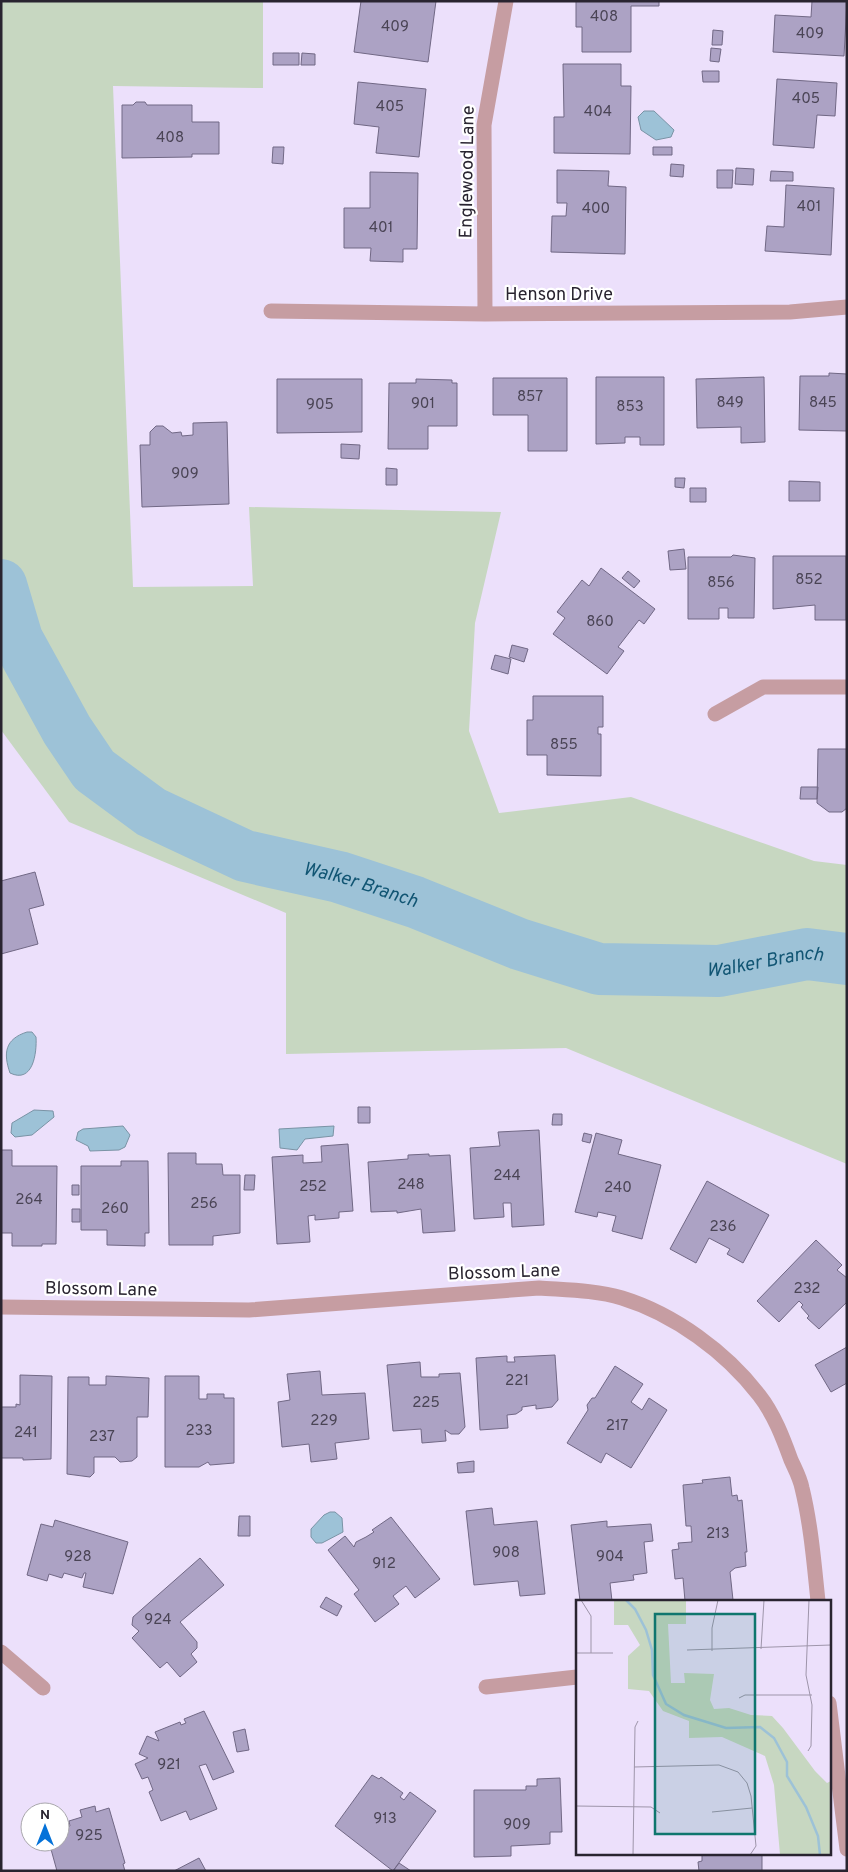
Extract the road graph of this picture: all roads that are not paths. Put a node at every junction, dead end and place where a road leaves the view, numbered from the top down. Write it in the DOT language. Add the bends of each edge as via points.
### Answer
graph roads {
  1 [pos="506,1"];
  2 [pos="847,307"];
  3 [pos="271,311"];
  4 [pos="485,314"];
  5 [pos="847,687"];
  6 [pos="715,714"];
  7 [pos="1,1307"];
  8 [pos="818,1600"];
  9 [pos="1,1652"];
  10 [pos="576,1677"];
  11 [pos="486,1687"];
  12 [pos="43,1688"];
  13 [pos="830,1711"];
  14 [pos="847,1849"];
  1 -- 4 [label="street, Englewood Lane" via="484,125"];
  2 -- 4 [label="street, Henson Drive" via="790,312"];
  3 -- 4 [label="street, Henson Drive"];
  5 -- 6 [label="street" via="763,687"];
  7 -- 8 [label="street, Blossom Lane" via="249,1310 539,1288 581,1290 622,1298 666,1317 704,1341 760,1396 781,1433 802,1486"];
  9 -- 12 [label="street"];
  10 -- 11 [label="street"];
  13 -- 14 [label="street"];
}
